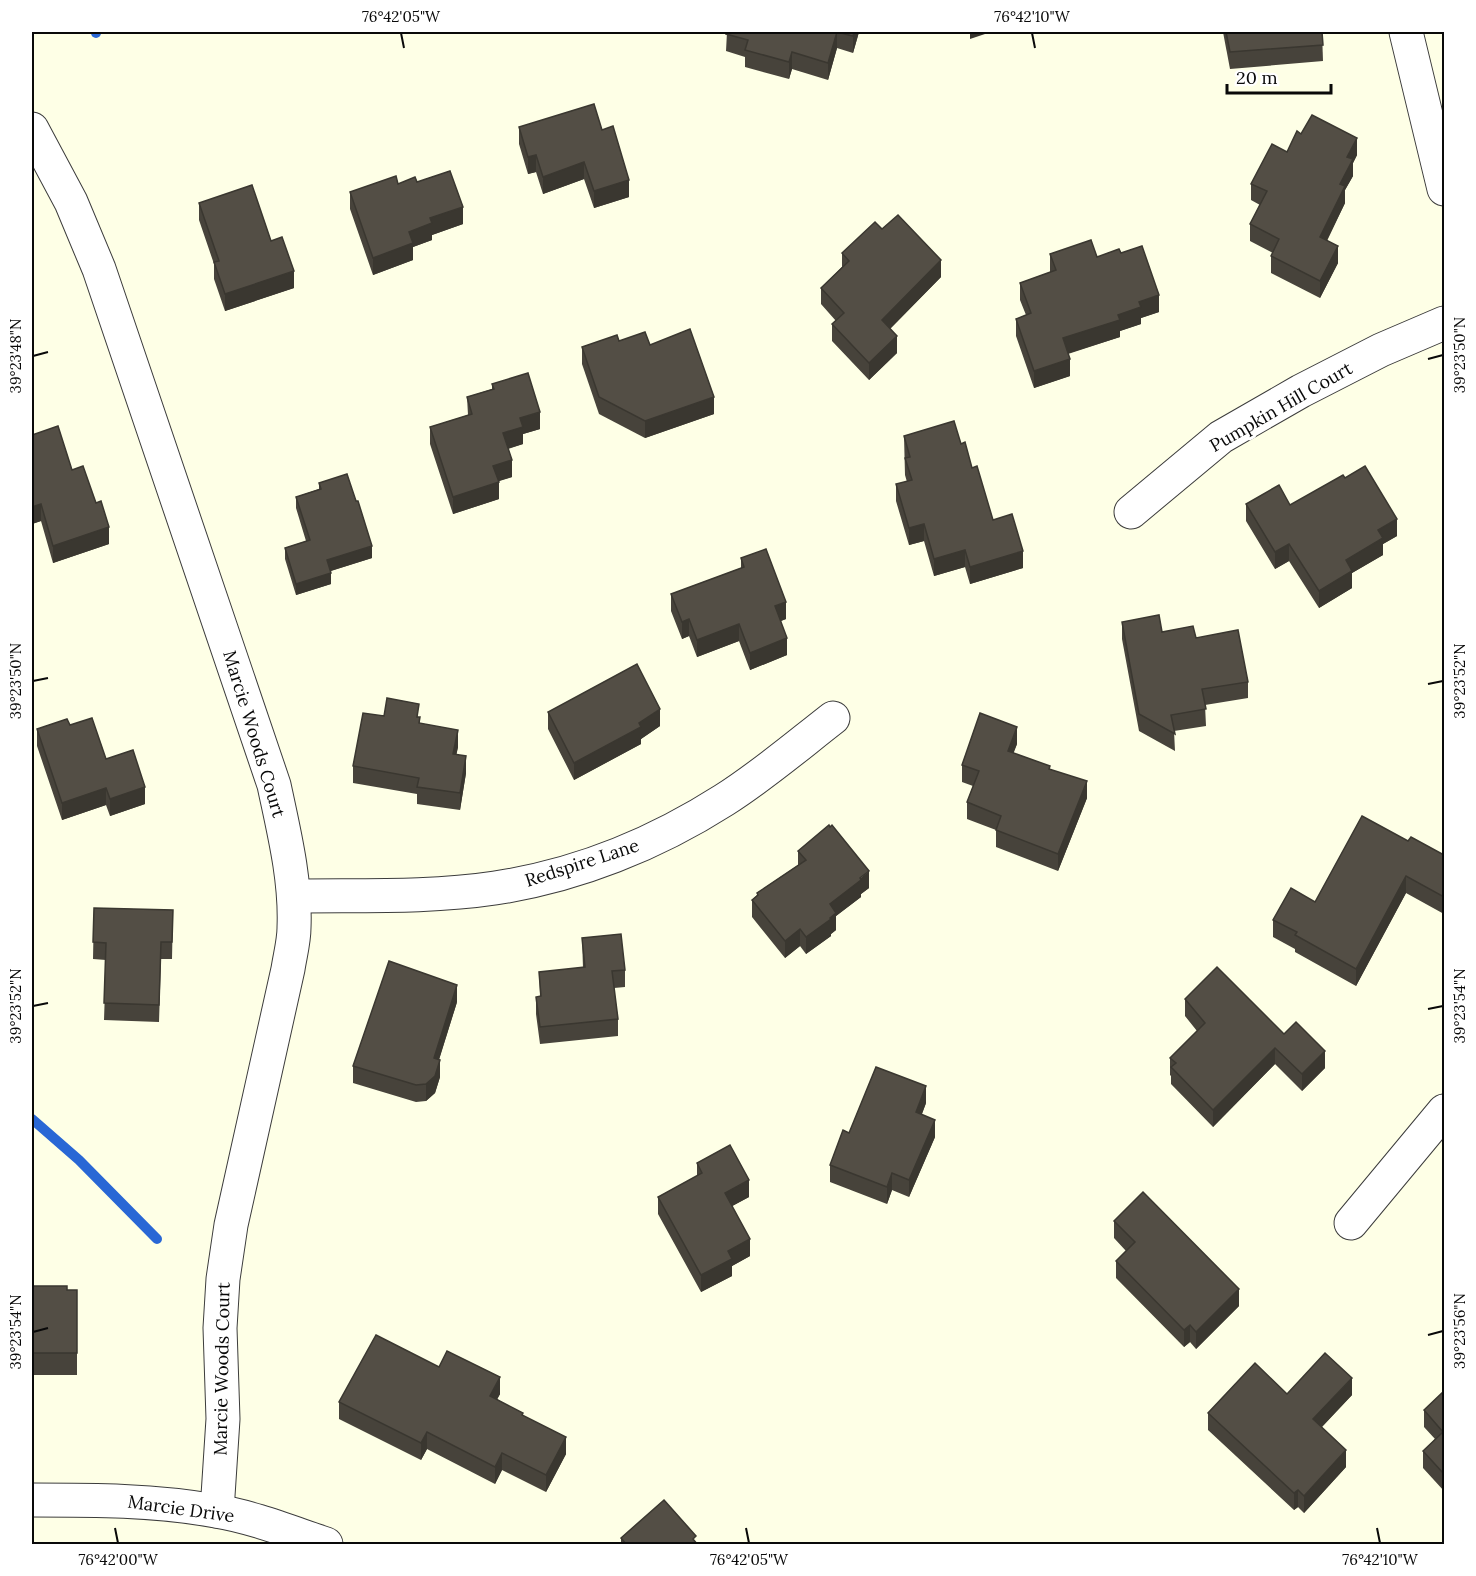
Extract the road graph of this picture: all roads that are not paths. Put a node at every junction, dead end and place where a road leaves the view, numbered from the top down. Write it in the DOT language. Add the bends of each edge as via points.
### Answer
graph roads {
  1 [pos="1406,32"];
  2 [pos="32,129"];
  3 [pos="1444,189"];
  4 [pos="1444,323"];
  5 [pos="1131,512"];
  6 [pos="833,718"];
  7 [pos="294,896"];
  8 [pos="1444,1111"];
  9 [pos="1351,1223"];
  10 [pos="32,1500"];
  11 [pos="217,1511"];
  12 [pos="326,1545"];
  1 -- 3 [label="street"];
  2 -- 7 [label="street, Marcie Woods Court" via="71,202 103,280 274,785"];
  4 -- 5 [label="street, Pumpkin Hill Court" via="1301,391 1221,438"];
  6 -- 7 [label="street, Redspire Lane" via="724,800 676,829 585,866 537,880 453,893"];
  7 -- 11 [label="street, Marcie Woods Court" via="288,969 231,1225 223,1279 223,1419"];
  8 -- 9 [label="street"];
  10 -- 11 [label="street, Marcie Drive" via="122,1500"];
  11 -- 12 [label="street, Marcie Drive"];
}
